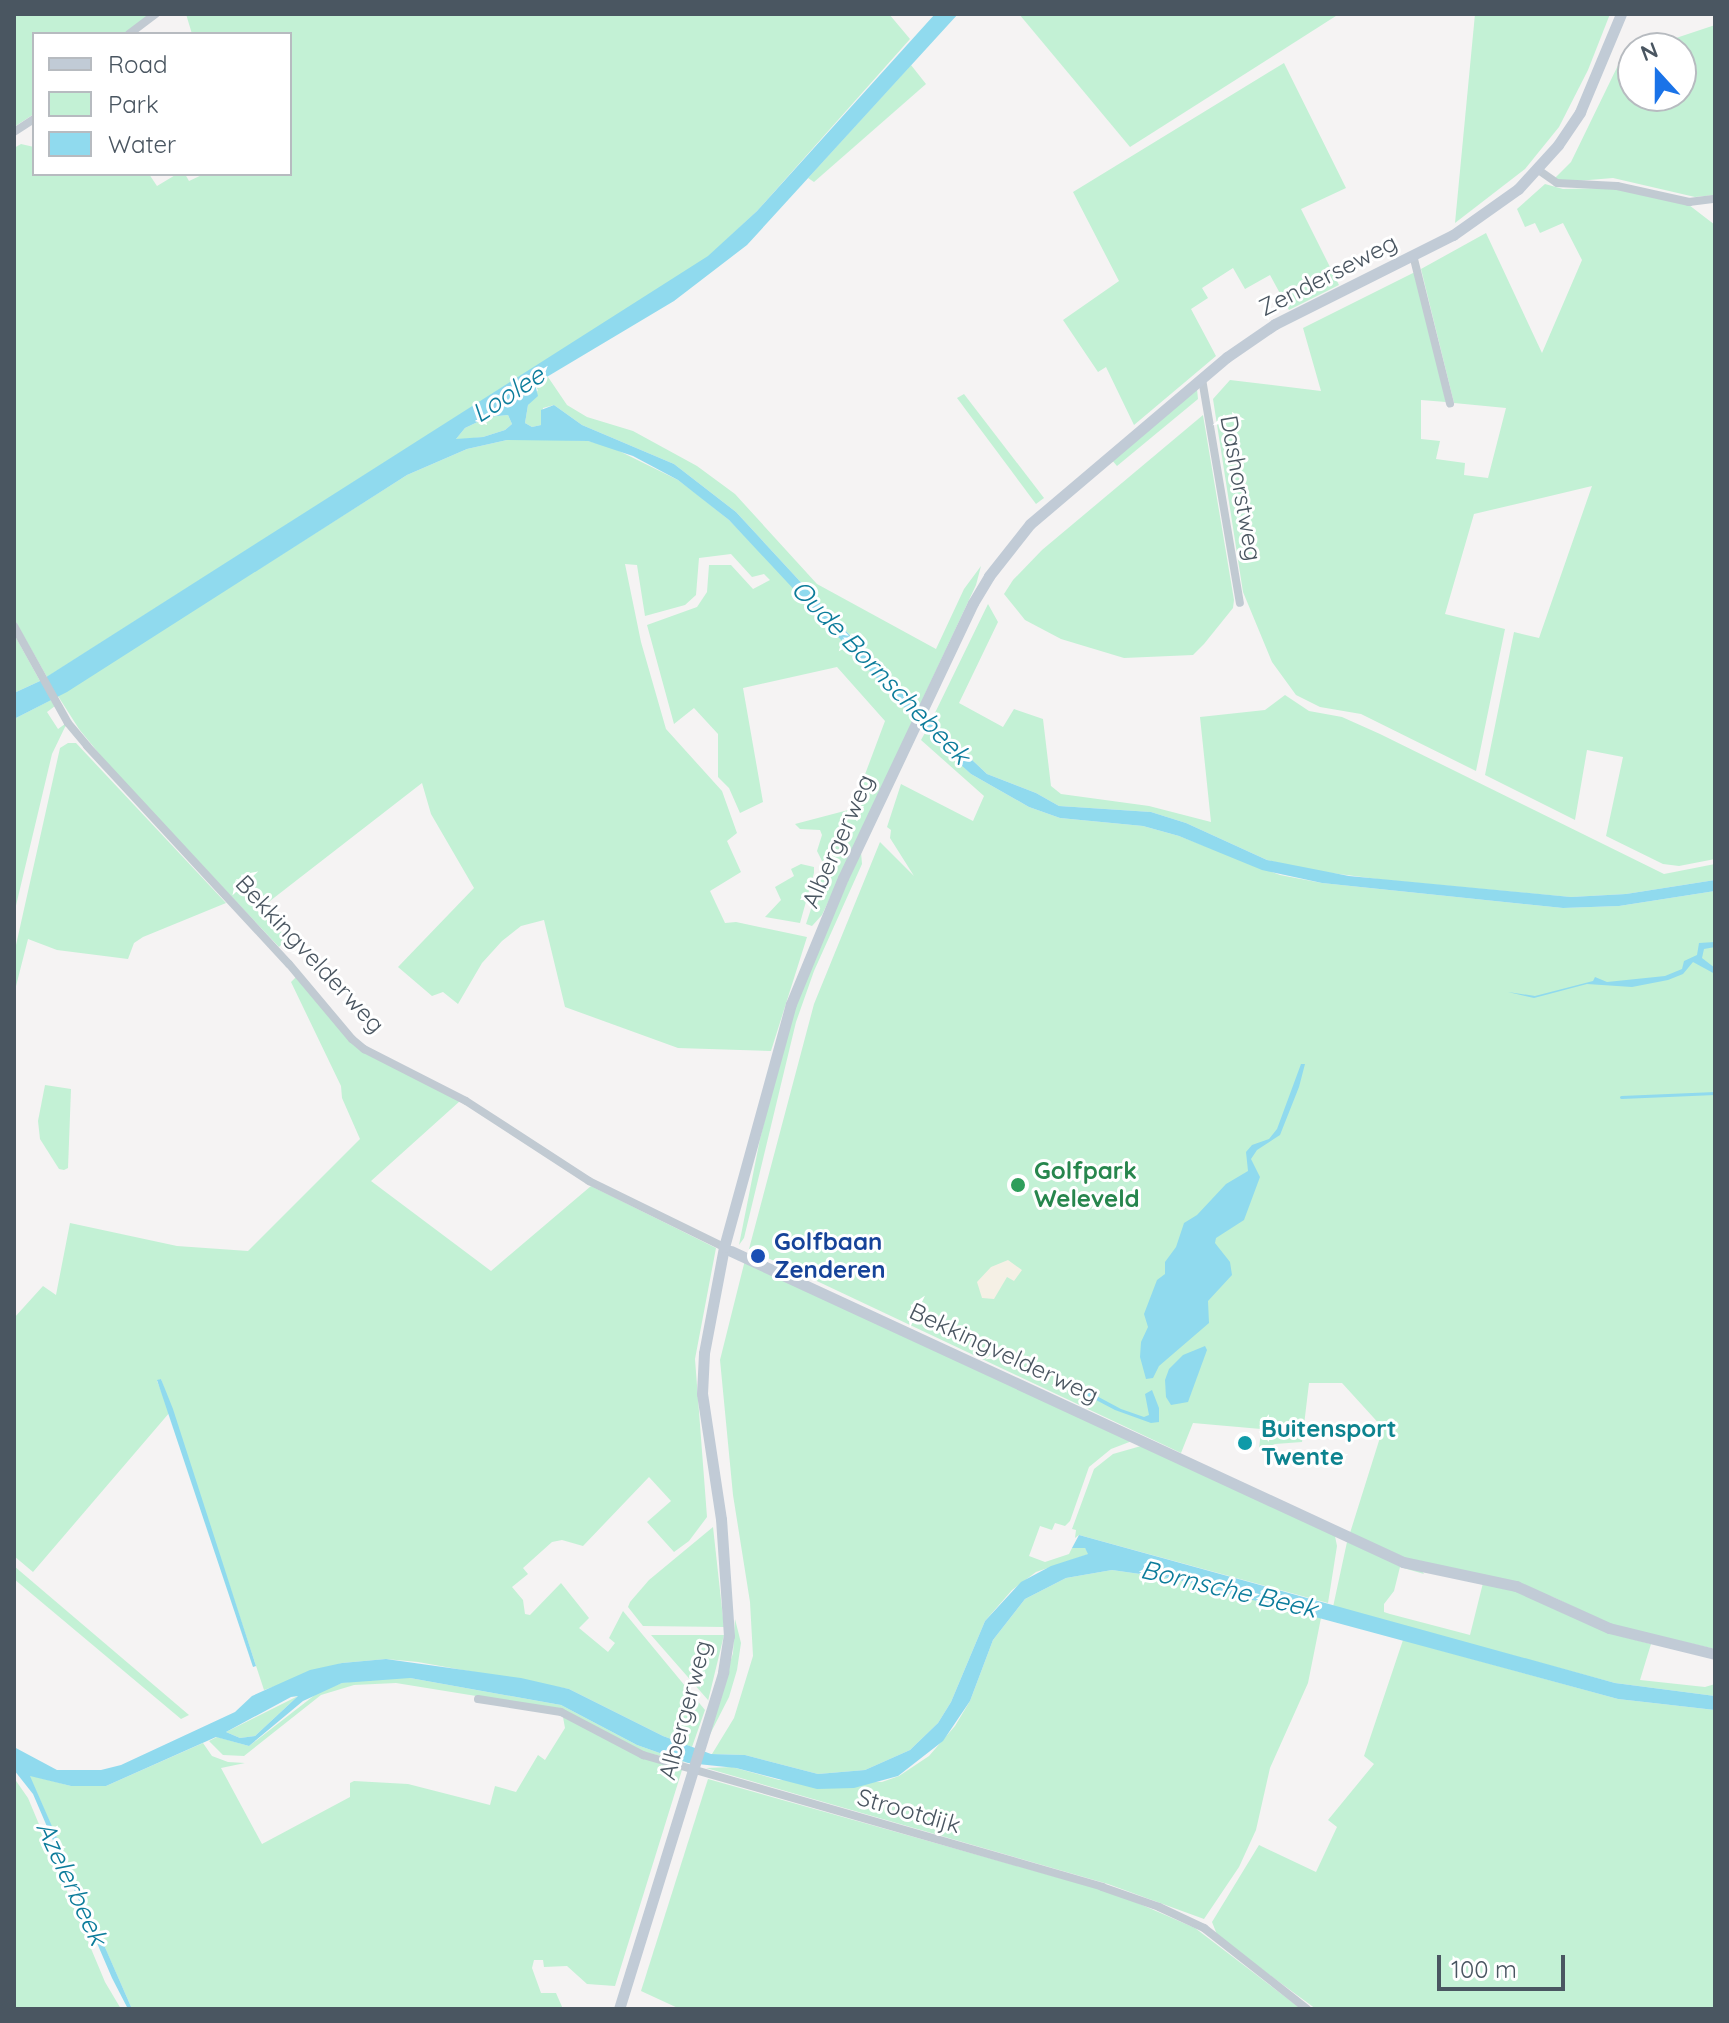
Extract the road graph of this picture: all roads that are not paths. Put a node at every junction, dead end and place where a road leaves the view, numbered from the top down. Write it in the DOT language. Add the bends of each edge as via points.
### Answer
graph roads {
  1 [pos="156,14"];
  2 [pos="1621,14"];
  3 [pos="132,32"];
  4 [pos="32,120"];
  5 [pos="14,132"];
  6 [pos="1537,169"];
  7 [pos="1715,199"];
  8 [pos="1413,255"];
  9 [pos="1202,379"];
  10 [pos="1450,403"];
  11 [pos="1011,545"];
  12 [pos="1240,603"];
  13 [pos="14,626"];
  14 [pos="728,1249"];
  15 [pos="1715,1654"];
  16 [pos="478,1699"];
  17 [pos="693,1767"];
  18 [pos="619,2009"];
  19 [pos="1307,2009"];
  1 -- 3 [label="street"];
  2 -- 6 [label="main road, Zenderseweg" via="1580,112"];
  4 -- 5 [label="street"];
  6 -- 7 [label="street" via="1557,183 1617,186 1689,202"];
  6 -- 8 [label="main road, Zenderseweg" via="1489,212"];
  8 -- 9 [label="main road, Zenderseweg" via="1275,324"];
  8 -- 10 [label="street"];
  9 -- 11 [label="main road, Zenderseweg" via="1040,514"];
  9 -- 12 [label="street, Dashorstweg"];
  11 -- 14 [label="main road, Albergerweg" via="973,603 925,703 791,1004"];
  13 -- 14 [label="street, Bekkingvelderweg" via="68,723 103,766 364,1049 466,1101 589,1181"];
  14 -- 15 [label="main road, Bekkingvelderweg" via="1403,1562 1516,1586 1609,1628"];
  14 -- 17 [label="main road, Albergerweg" via="710,1319 702,1394 730,1608 723,1672"];
  16 -- 17 [label="street, Strootdijk" via="561,1712 631,1750"];
  17 -- 18 [label="main road, Albergerweg"];
  17 -- 19 [label="street, Strootdijk" via="1159,1907 1204,1928"];
}
